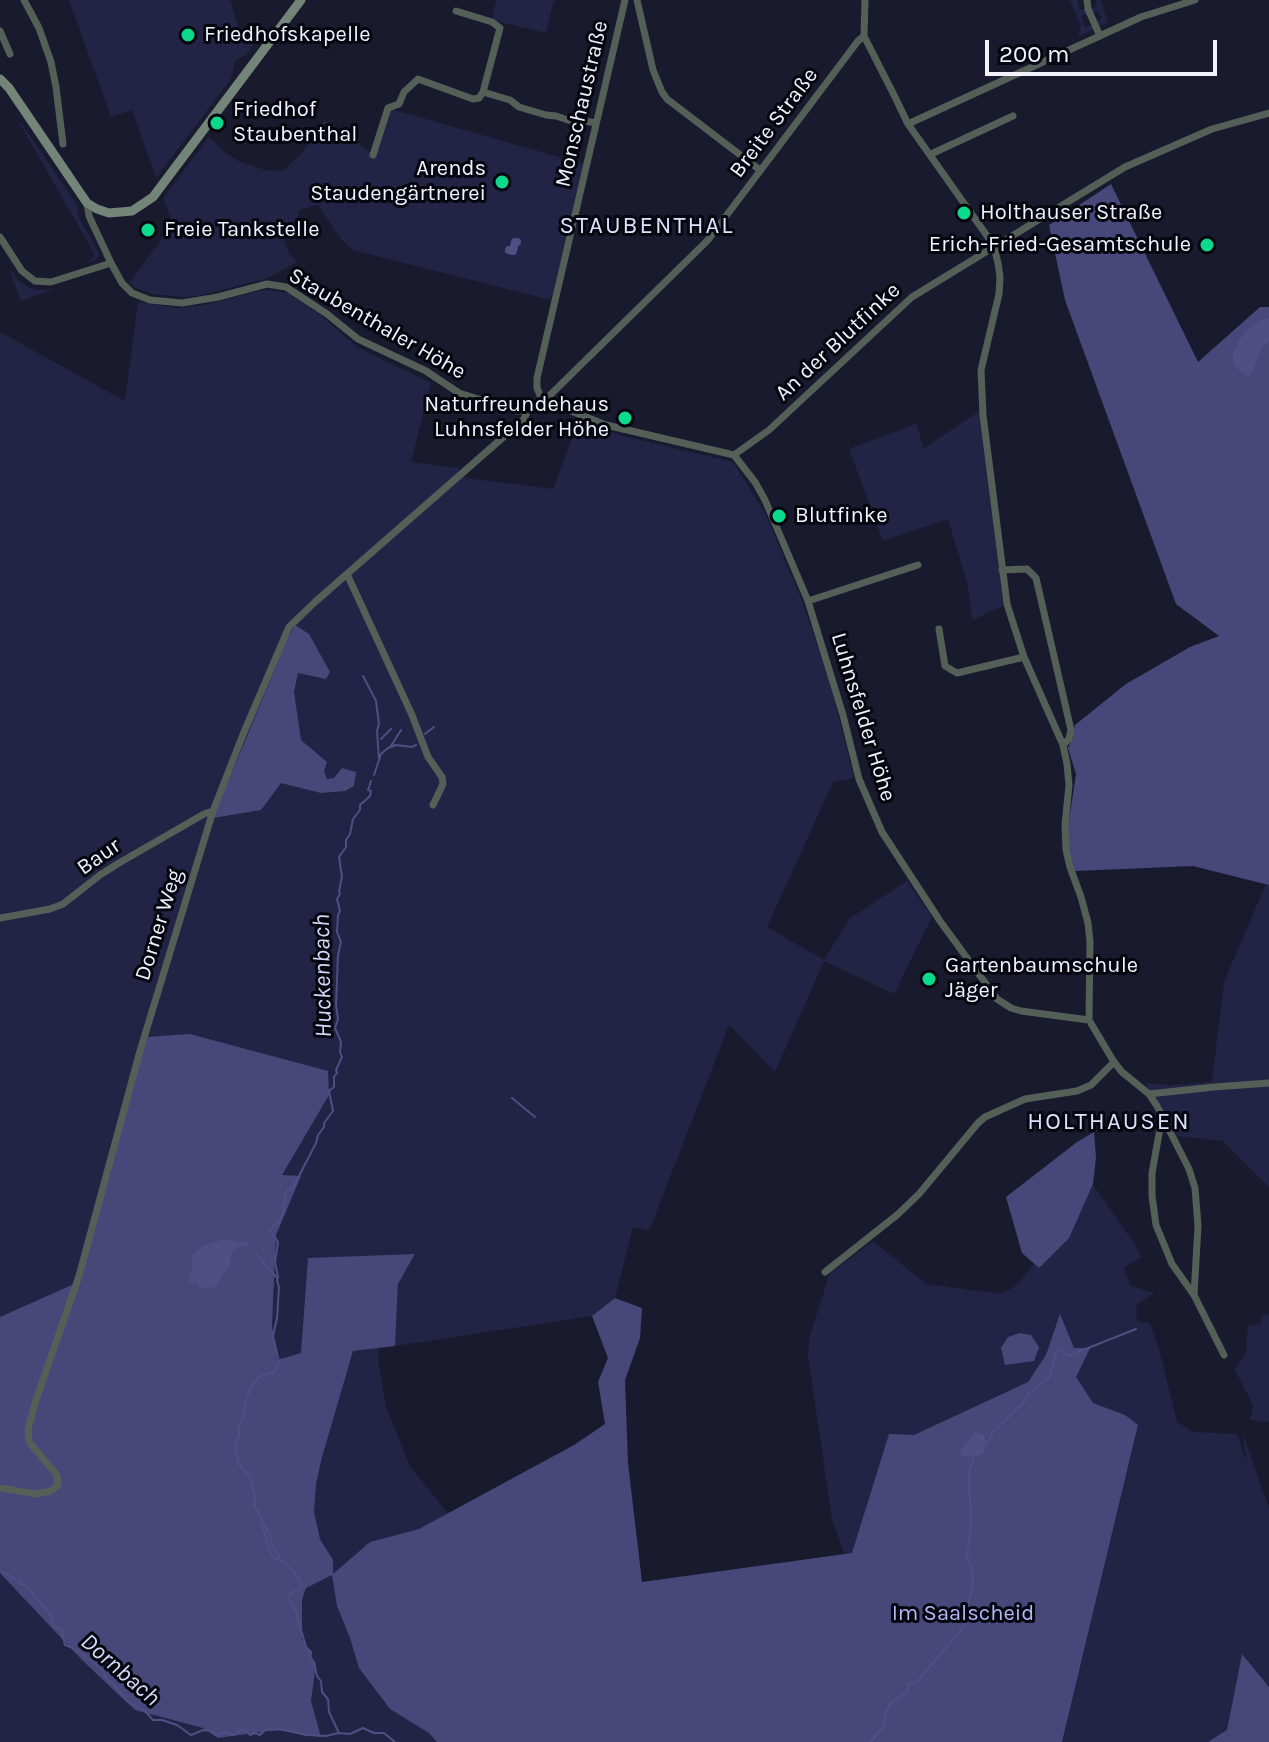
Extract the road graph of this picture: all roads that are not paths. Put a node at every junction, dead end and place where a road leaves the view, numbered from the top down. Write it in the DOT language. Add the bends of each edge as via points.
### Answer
graph roads {
  1 [pos="24,0"];
  2 [pos="301,0"];
  3 [pos="625,0"];
  4 [pos="637,0"];
  5 [pos="865,0"];
  6 [pos="1087,0"];
  7 [pos="1195,0"];
  8 [pos="456,11"];
  9 [pos="0,31"];
  10 [pos="864,33"];
  11 [pos="1100,36"];
  12 [pos="10,54"];
  13 [pos="0,79"];
  14 [pos="483,92"];
  15 [pos="1269,113"];
  16 [pos="1013,116"];
  17 [pos="596,123"];
  18 [pos="908,124"];
  19 [pos="63,144"];
  20 [pos="931,154"];
  21 [pos="373,155"];
  22 [pos="760,170"];
  23 [pos="87,203"];
  24 [pos="0,237"];
  25 [pos="994,247"];
  26 [pos="111,263"];
  27 [pos="543,402"];
  28 [pos="528,410"];
  29 [pos="734,455"];
  30 [pos="918,565"];
  31 [pos="1002,570"];
  32 [pos="347,574"];
  33 [pos="808,601"];
  34 [pos="939,629"];
  35 [pos="1024,657"];
  36 [pos="1063,745"];
  37 [pos="433,805"];
  38 [pos="213,811"];
  39 [pos="0,918"];
  40 [pos="1089,1020"];
  41 [pos="1114,1062"];
  42 [pos="1269,1083"];
  43 [pos="1149,1094"];
  44 [pos="1162,1117"];
  45 [pos="825,1272"];
  46 [pos="1194,1295"];
  47 [pos="1224,1355"];
  48 [pos="0,1488"];
  1 -- 19 [label="street" via="51,62"];
  2 -- 23 [label="main road" via="153,197 120,213"];
  3 -- 17 [label="street, Monschaustraße"];
  4 -- 22 [label="street" via="653,70 667,99"];
  5 -- 10 [label="street"];
  6 -- 11 [label="street"];
  7 -- 11 [label="street"];
  8 -- 14 [label="street" via="500,28"];
  9 -- 12 [label="street"];
  10 -- 18 [label="street"];
  10 -- 22 [label="street, Breite Straße"];
  11 -- 18 [label="street"];
  13 -- 23 [label="main road"];
  14 -- 17 [label="street" via="546,115"];
  14 -- 21 [label="street" via="473,99 418,79 399,104 388,108"];
  15 -- 25 [label="street, An der Blutfinke" via="1212,129 1125,167"];
  16 -- 20 [label="street"];
  17 -- 27 [label="street, Monschaustraße" via="537,378"];
  18 -- 20 [label="street"];
  20 -- 25 [label="street"];
  22 -- 27 [label="street, Breite Straße" via="708,240"];
  23 -- 26 [label="street, Staubenthaler Höhe"];
  24 -- 26 [label="street" via="35,281 51,282"];
  25 -- 29 [label="street, An der Blutfinke" via="912,297 769,430"];
  25 -- 31 [label="street" via="999,294 981,370"];
  26 -- 28 [label="street, Staubenthaler Höhe" via="127,289 150,300 195,302 267,284 286,287 358,339 459,393"];
  27 -- 28 [label="street"];
  27 -- 29 [label="street" via="606,425"];
  28 -- 32 [label="street, Dorner Weg"];
  29 -- 33 [label="street, Luhnsfelder Höhe" via="765,500"];
  30 -- 33 [label="street"];
  31 -- 35 [label="street"];
  31 -- 36 [label="street" via="1027,569 1036,578 1071,730"];
  32 -- 37 [label="street" via="428,757 442,777"];
  32 -- 38 [label="street, Dorner Weg" via="289,627"];
  33 -- 40 [label="street, Luhnsfelder Höhe" via="859,779 882,832 916,887 997,999 1021,1011"];
  34 -- 35 [label="street" via="945,666 957,673"];
  35 -- 36 [label="street"];
  36 -- 40 [label="street" via="1069,785 1066,850 1090,942"];
  38 -- 39 [label="street, Baur" via="119,863 63,904"];
  38 -- 48 [label="street, Dorner Weg" via="79,1276 28,1429 29,1442 57,1475 58,1485 36,1494"];
  40 -- 41 [label="street"];
  41 -- 43 [label="street"];
  41 -- 45 [label="street" via="1077,1091 1025,1099 985,1117 919,1194"];
  42 -- 43 [label="street"];
  43 -- 44 [label="street"];
  44 -- 46 [label="street" via="1195,1188"];
  44 -- 46 [label="street" via="1152,1173 1156,1225 1172,1264"];
  46 -- 47 [label="street"];
}
